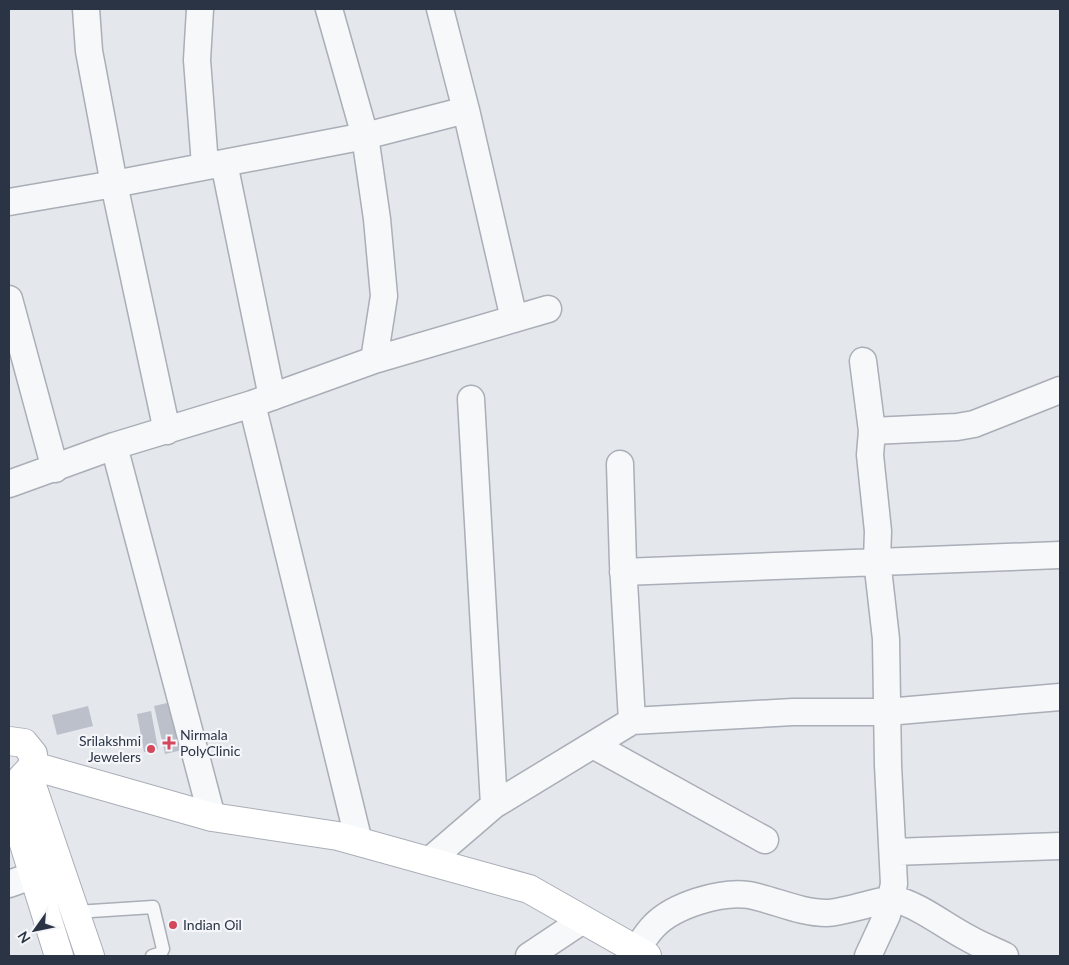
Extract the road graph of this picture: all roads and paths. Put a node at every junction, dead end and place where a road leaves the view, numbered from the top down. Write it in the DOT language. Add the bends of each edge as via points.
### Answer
graph roads {
  1 [pos="86,9"];
  2 [pos="200,9"];
  3 [pos="329,9"];
  4 [pos="440,9"];
  5 [pos="466,110"];
  6 [pos="365,136"];
  7 [pos="215,164"];
  8 [pos="114,184"];
  9 [pos="9,202"];
  10 [pos="9,299"];
  11 [pos="548,309"];
  12 [pos="514,319"];
  13 [pos="374,360"];
  14 [pos="864,361"];
  15 [pos="1060,390"];
  16 [pos="471,399"];
  17 [pos="262,401"];
  18 [pos="167,431"];
  19 [pos="872,431"];
  20 [pos="114,446"];
  21 [pos="620,464"];
  22 [pos="55,469"];
  23 [pos="9,484"];
  24 [pos="1060,555"];
  25 [pos="877,560"];
  26 [pos="623,572"];
  27 [pos="1060,697"];
  28 [pos="887,712"];
  29 [pos="632,721"];
  30 [pos="9,738"];
  31 [pos="593,745"];
  32 [pos="23,773"];
  33 [pos="9,796"];
  34 [pos="494,806"];
  35 [pos="212,817"];
  36 [pos="765,840"];
  37 [pos="360,842"];
  38 [pos="1060,846"];
  39 [pos="893,852"];
  40 [pos="430,860"];
  41 [pos="34,875"];
  42 [pos="9,884"];
  43 [pos="892,898"];
  44 [pos="76,912"];
  45 [pos="583,920"];
  46 [pos="642,953"];
  47 [pos="59,956"];
  48 [pos="90,956"];
  49 [pos="152,956"];
  50 [pos="529,956"];
  51 [pos="868,956"];
  52 [pos="1005,956"];
  1 -- 8 [label="street" via="89,51"];
  2 -- 7 [label="street" via="196,60"];
  3 -- 6 [label="street"];
  4 -- 5 [label="street"];
  5 -- 6 [label="street"];
  5 -- 12 [label="street"];
  6 -- 7 [label="street"];
  6 -- 13 [label="street" via="378,219 384,296"];
  7 -- 8 [label="street"];
  7 -- 17 [label="street"];
  8 -- 9 [label="street"];
  8 -- 18 [label="street"];
  10 -- 22 [label="street"];
  11 -- 12 [label="street"];
  12 -- 13 [label="street"];
  13 -- 17 [label="street"];
  14 -- 19 [label="street"];
  15 -- 19 [label="street" via="974,424"];
  16 -- 34 [label="street"];
  17 -- 18 [label="street"];
  17 -- 37 [label="street"];
  18 -- 20 [label="street"];
  19 -- 25 [label="street" via="870,455 878,531"];
  20 -- 22 [label="street"];
  20 -- 35 [label="street"];
  21 -- 26 [label="street"];
  22 -- 23 [label="street"];
  24 -- 25 [label="street"];
  25 -- 26 [label="street"];
  25 -- 28 [label="street" via="886,639"];
  26 -- 29 [label="street"];
  27 -- 28 [label="street"];
  28 -- 29 [label="street" via="793,712"];
  28 -- 39 [label="street"];
  29 -- 31 [label="street"];
  30 -- 32 [label="main road" via="24,743 33,754"];
  31 -- 34 [label="street"];
  31 -- 36 [label="street"];
  32 -- 35 [label="main road"];
  32 -- 44 [label="main road"];
  33 -- 41 [label="main road"];
  34 -- 40 [label="street"];
  35 -- 37 [label="main road"];
  37 -- 40 [label="main road"];
  38 -- 39 [label="street"];
  39 -- 43 [label="street"];
  40 -- 45 [label="main road" via="529,889"];
  41 -- 42 [label="street"];
  41 -- 47 [label="main road"];
  43 -- 46 [label="street" via="827,913 784,906 750,895 729,894 668,914 654,926"];
  43 -- 51 [label="street"];
  43 -- 52 [label="street"];
  44 -- 48 [label="main road"];
  44 -- 49 [label="lane" via="153,907 163,949"];
  45 -- 46 [label="main road"];
  45 -- 50 [label="street"];
}
